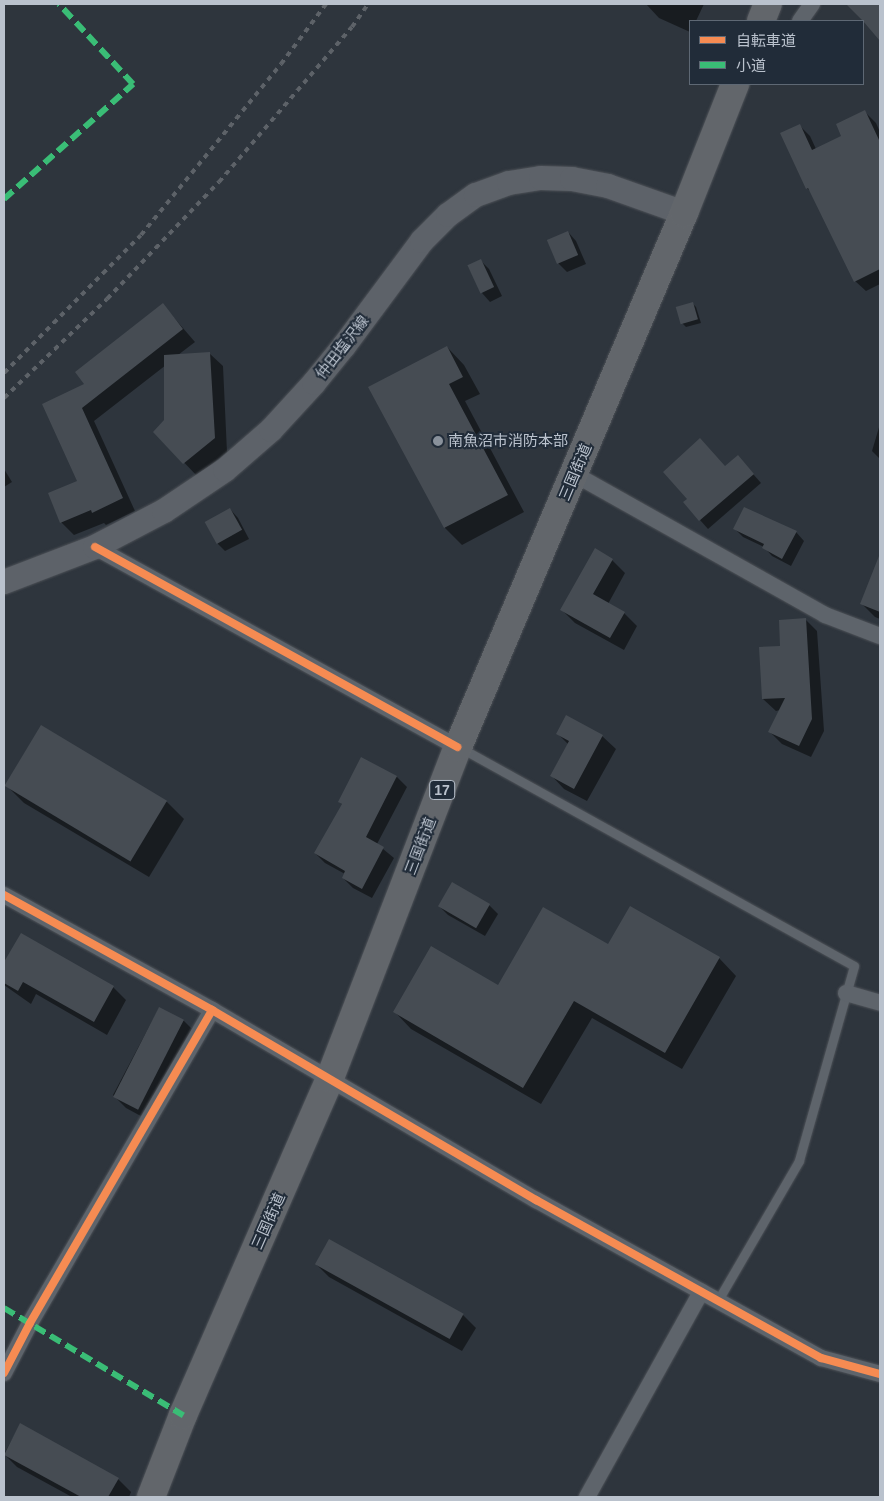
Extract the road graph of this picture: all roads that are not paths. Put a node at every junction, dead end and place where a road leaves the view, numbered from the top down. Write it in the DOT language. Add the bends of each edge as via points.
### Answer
graph roads {
  1 [pos="768,4"];
  2 [pos="812,4"];
  3 [pos="761,20"];
  4 [pos="801,20"];
  5 [pos="736,86"];
  6 [pos="684,212"];
  7 [pos="574,474"];
  8 [pos="94,547"];
  9 [pos="4,582"];
  10 [pos="880,636"];
  11 [pos="458,747"];
  12 [pos="4,895"];
  13 [pos="846,994"];
  14 [pos="880,1003"];
  15 [pos="212,1010"];
  16 [pos="330,1078"];
  17 [pos="701,1292"];
  18 [pos="718,1300"];
  19 [pos="4,1373"];
  20 [pos="880,1374"];
  21 [pos="150,1497"];
  22 [pos="587,1497"];
  1 -- 3 [label="highway"];
  2 -- 4 [label="street"];
  5 -- 6 [label="highway, 三国街道 / 17"];
  6 -- 7 [label="highway, 三国街道 / 17"];
  6 -- 8 [label="main road, 仲田塩沢線" via="608,186 572,180 541,178 509,183 476,195 448,215 422,241 344,346 271,430 226,470 164,511"];
  7 -- 10 [label="street" via="825,615"];
  7 -- 11 [label="highway, 三国街道 / 17"];
  8 -- 9 [label="main road, 仲田塩沢線"];
  8 -- 11 [label="street"];
  11 -- 13 [label="lane" via="854,966"];
  11 -- 16 [label="highway, 三国街道 / 17"];
  12 -- 15 [label="street"];
  13 -- 14 [label="street"];
  13 -- 18 [label="lane" via="799,1161"];
  15 -- 16 [label="street"];
  15 -- 19 [label="street"];
  16 -- 17 [label="street" via="536,1200"];
  16 -- 21 [label="highway, 三国街道 / 17"];
  17 -- 18 [label="street"];
  17 -- 22 [label="street"];
  18 -- 20 [label="street" via="821,1358"];
}
